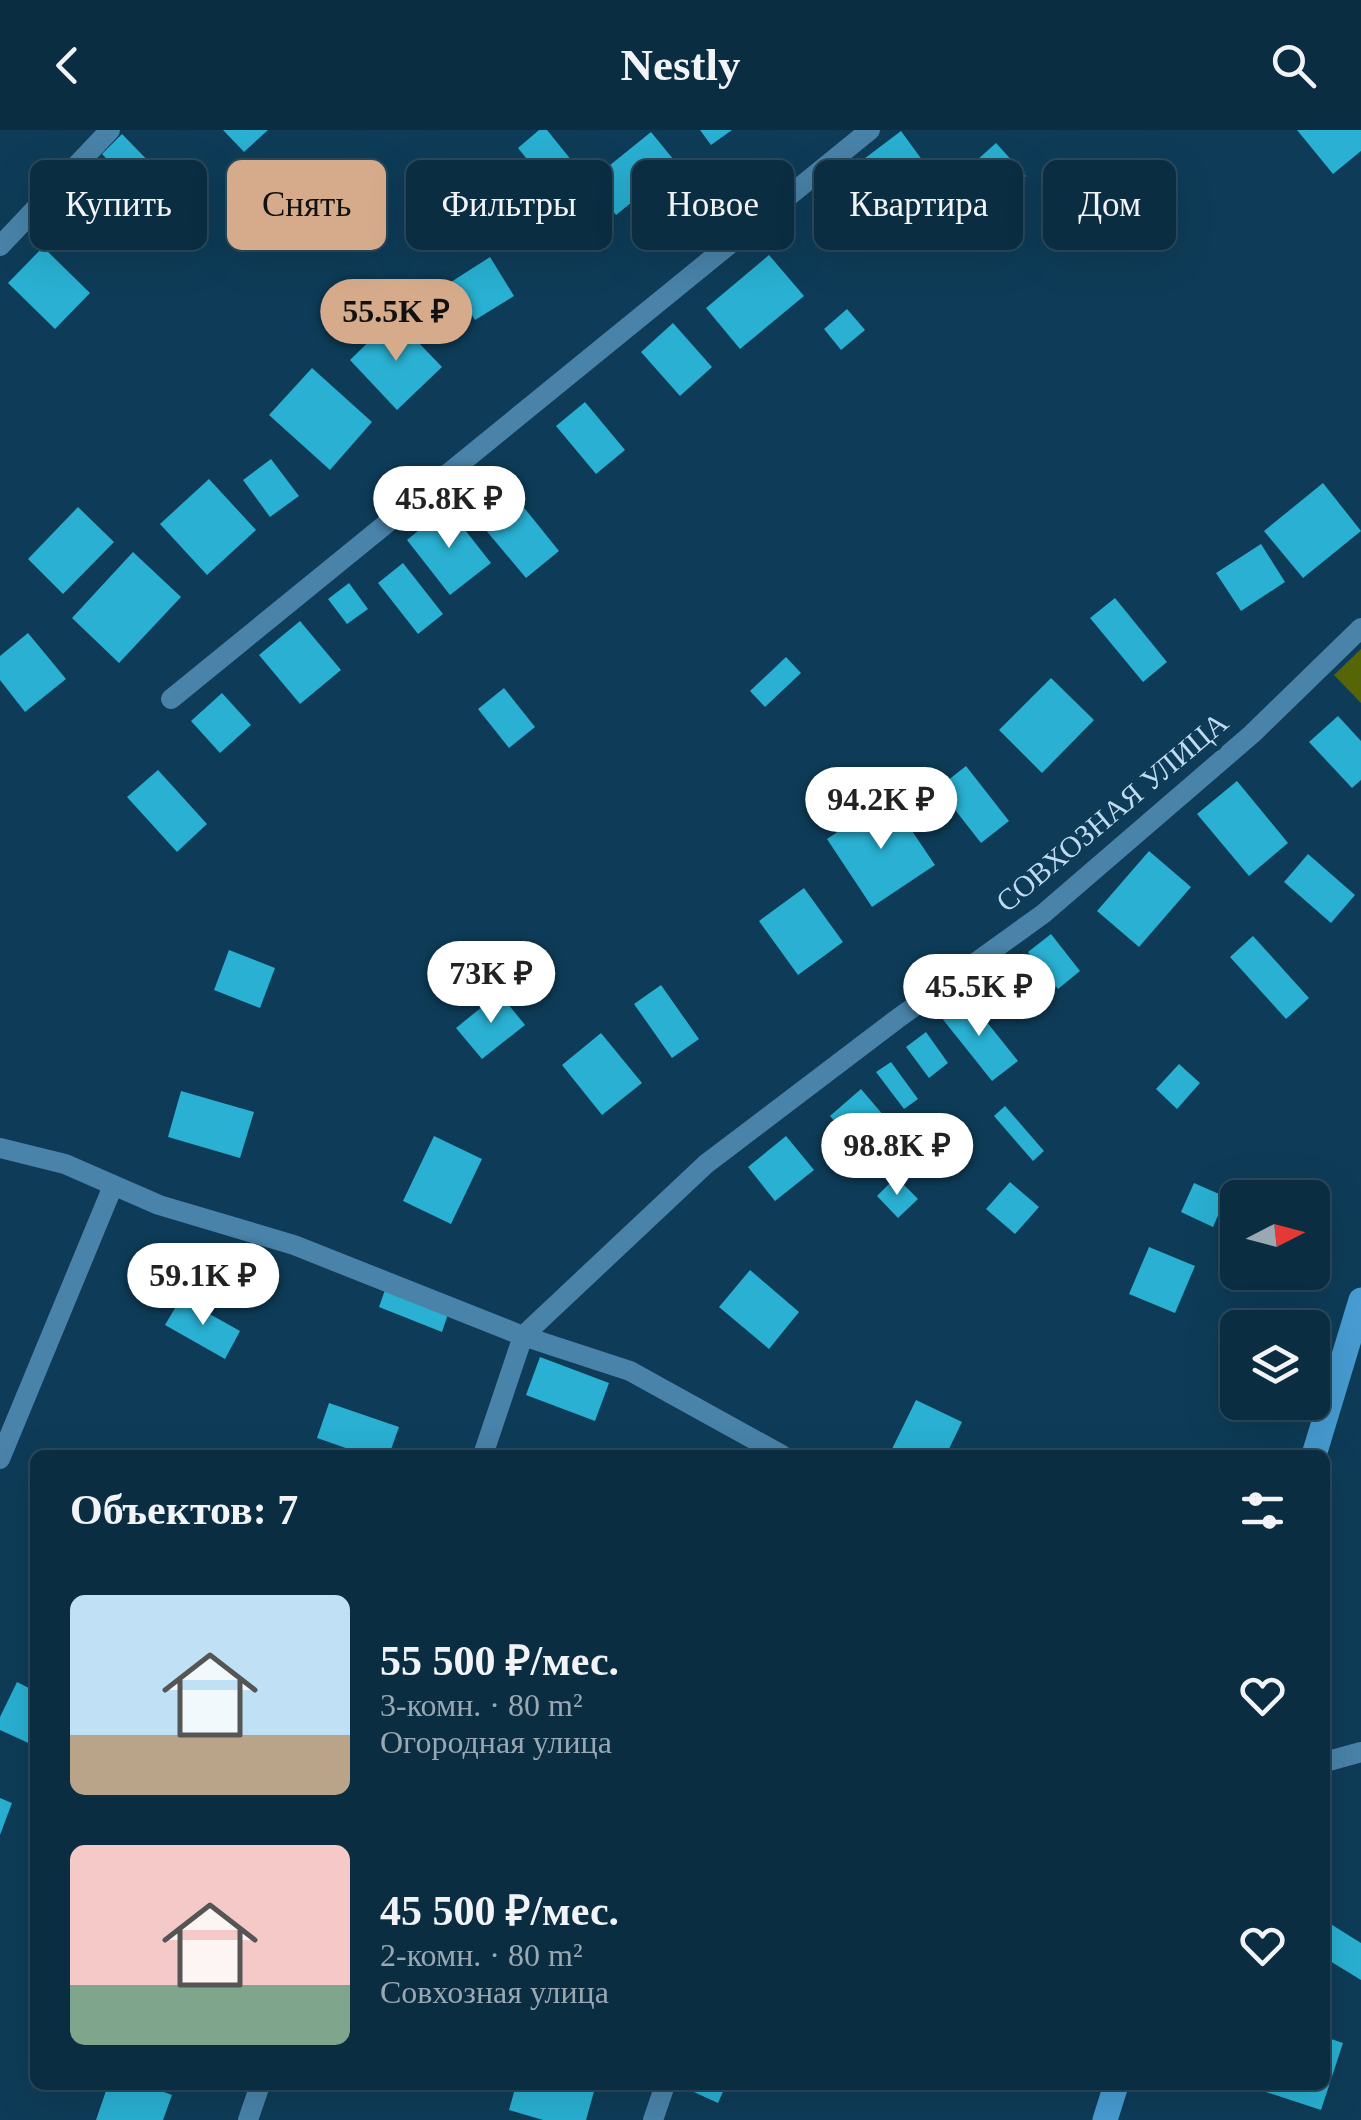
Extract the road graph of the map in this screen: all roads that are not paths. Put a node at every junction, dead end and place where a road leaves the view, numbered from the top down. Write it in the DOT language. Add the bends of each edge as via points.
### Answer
graph roads {
  1 [pos="110,130"];
  2 [pos="870,130"];
  3 [pos="0,246"];
  4 [pos="1361,628"];
  5 [pos="170,699"];
  6 [pos="0,1148"];
  7 [pos="113,1186"];
  8 [pos="1361,1300"];
  9 [pos="523,1336"];
  10 [pos="485,1450"];
  11 [pos="773,1450"];
  12 [pos="1316,1450"];
  13 [pos="0,1459"];
  14 [pos="1361,1752"];
  15 [pos="1330,1761"];
  16 [pos="258,2090"];
  17 [pos="663,2090"];
  18 [pos="1114,2090"];
  19 [pos="248,2120"];
  20 [pos="653,2120"];
  21 [pos="1105,2120"];
  1 -- 3 [label="street"];
  2 -- 5 [label="street"];
  4 -- 9 [label="street, СОВХОЗНАЯ УЛИЦА" via="1252,734 1043,914 706,1164"];
  6 -- 7 [label="street" via="65,1164"];
  7 -- 9 [label="street" via="294,1245"];
  7 -- 13 [label="street"];
  8 -- 12 [label="main road"];
  9 -- 10 [label="street"];
  9 -- 11 [label="street" via="630,1371"];
  14 -- 15 [label="street"];
  16 -- 19 [label="street"];
  17 -- 20 [label="street"];
  18 -- 21 [label="main road"];
}
